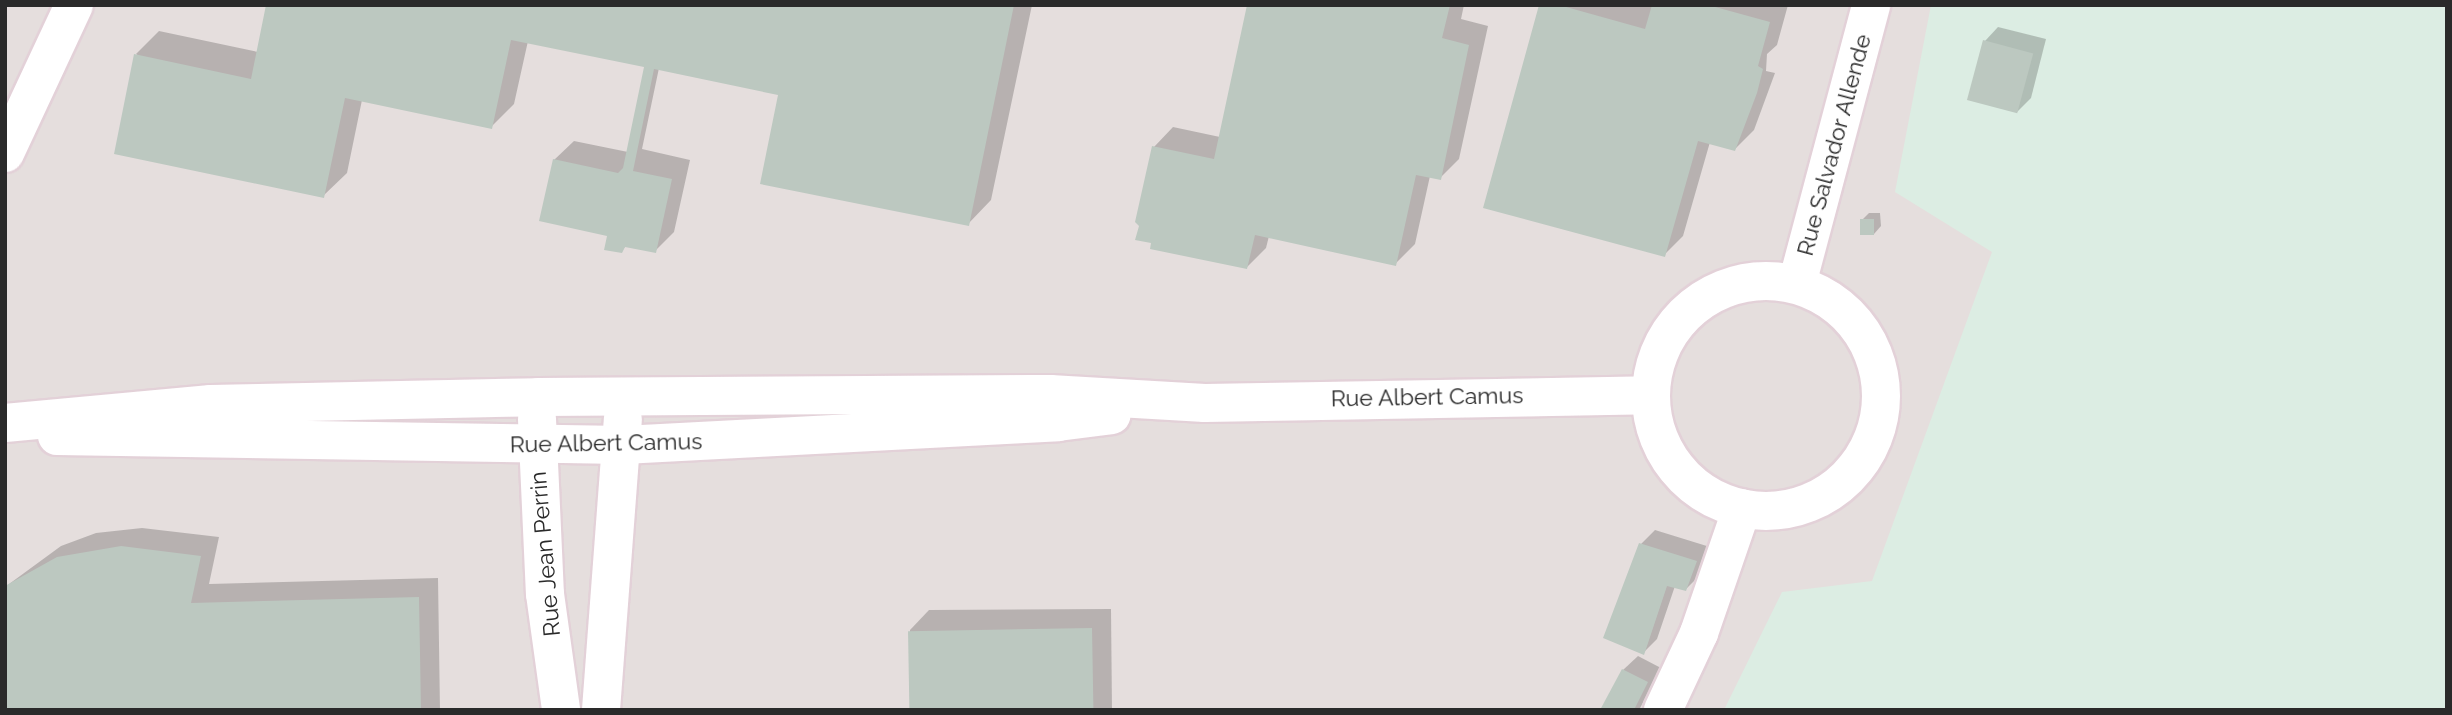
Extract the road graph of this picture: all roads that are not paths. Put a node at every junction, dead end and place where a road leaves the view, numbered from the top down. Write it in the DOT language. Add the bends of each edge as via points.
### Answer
graph roads {
  1 [pos="74,5"];
  2 [pos="1871,5"];
  3 [pos="5,153"];
  4 [pos="1797,285"];
  5 [pos="1650,395"];
  6 [pos="538,397"];
  7 [pos="623,397"];
  8 [pos="1205,403"];
  9 [pos="5,423"];
  10 [pos="5,432"];
  11 [pos="537,445"];
  12 [pos="623,445"];
  13 [pos="1742,509"];
  14 [pos="561,710"];
  15 [pos="601,710"];
  16 [pos="1663,710"];
  1 -- 3 [label="street"];
  2 -- 4 [label="street, Rue Salvador Allende"];
  4 -- 5 [label="street" via="1762,281 1727,287 1696,304 1666,340 1656,361"];
  4 -- 13 [label="street" via="1832,301 1860,329 1877,365 1882,404 1872,442 1850,475 1819,499 1781,510"];
  5 -- 8 [label="street, Rue Albert Camus"];
  5 -- 13 [label="street" via="1657,434 1676,468 1705,494"];
  6 -- 7 [label="street, Rue Albert Camus"];
  6 -- 9 [label="street, Rue Albert Camus" via="211,404"];
  6 -- 11 [label="street, Rue Jean Perrin"];
  7 -- 8 [label="street, Rue Albert Camus" via="1050,394"];
  7 -- 12 [label="street"];
  8 -- 12 [label="street, Rue Albert Camus" via="1058,422"];
  10 -- 11 [label="street, Rue Albert Camus" via="217,442"];
  11 -- 12 [label="street, Rue Albert Camus"];
  11 -- 14 [label="street, Rue Jean Perrin" via="545,594"];
  12 -- 15 [label="street"];
  13 -- 16 [label="street" via="1699,632"];
}
